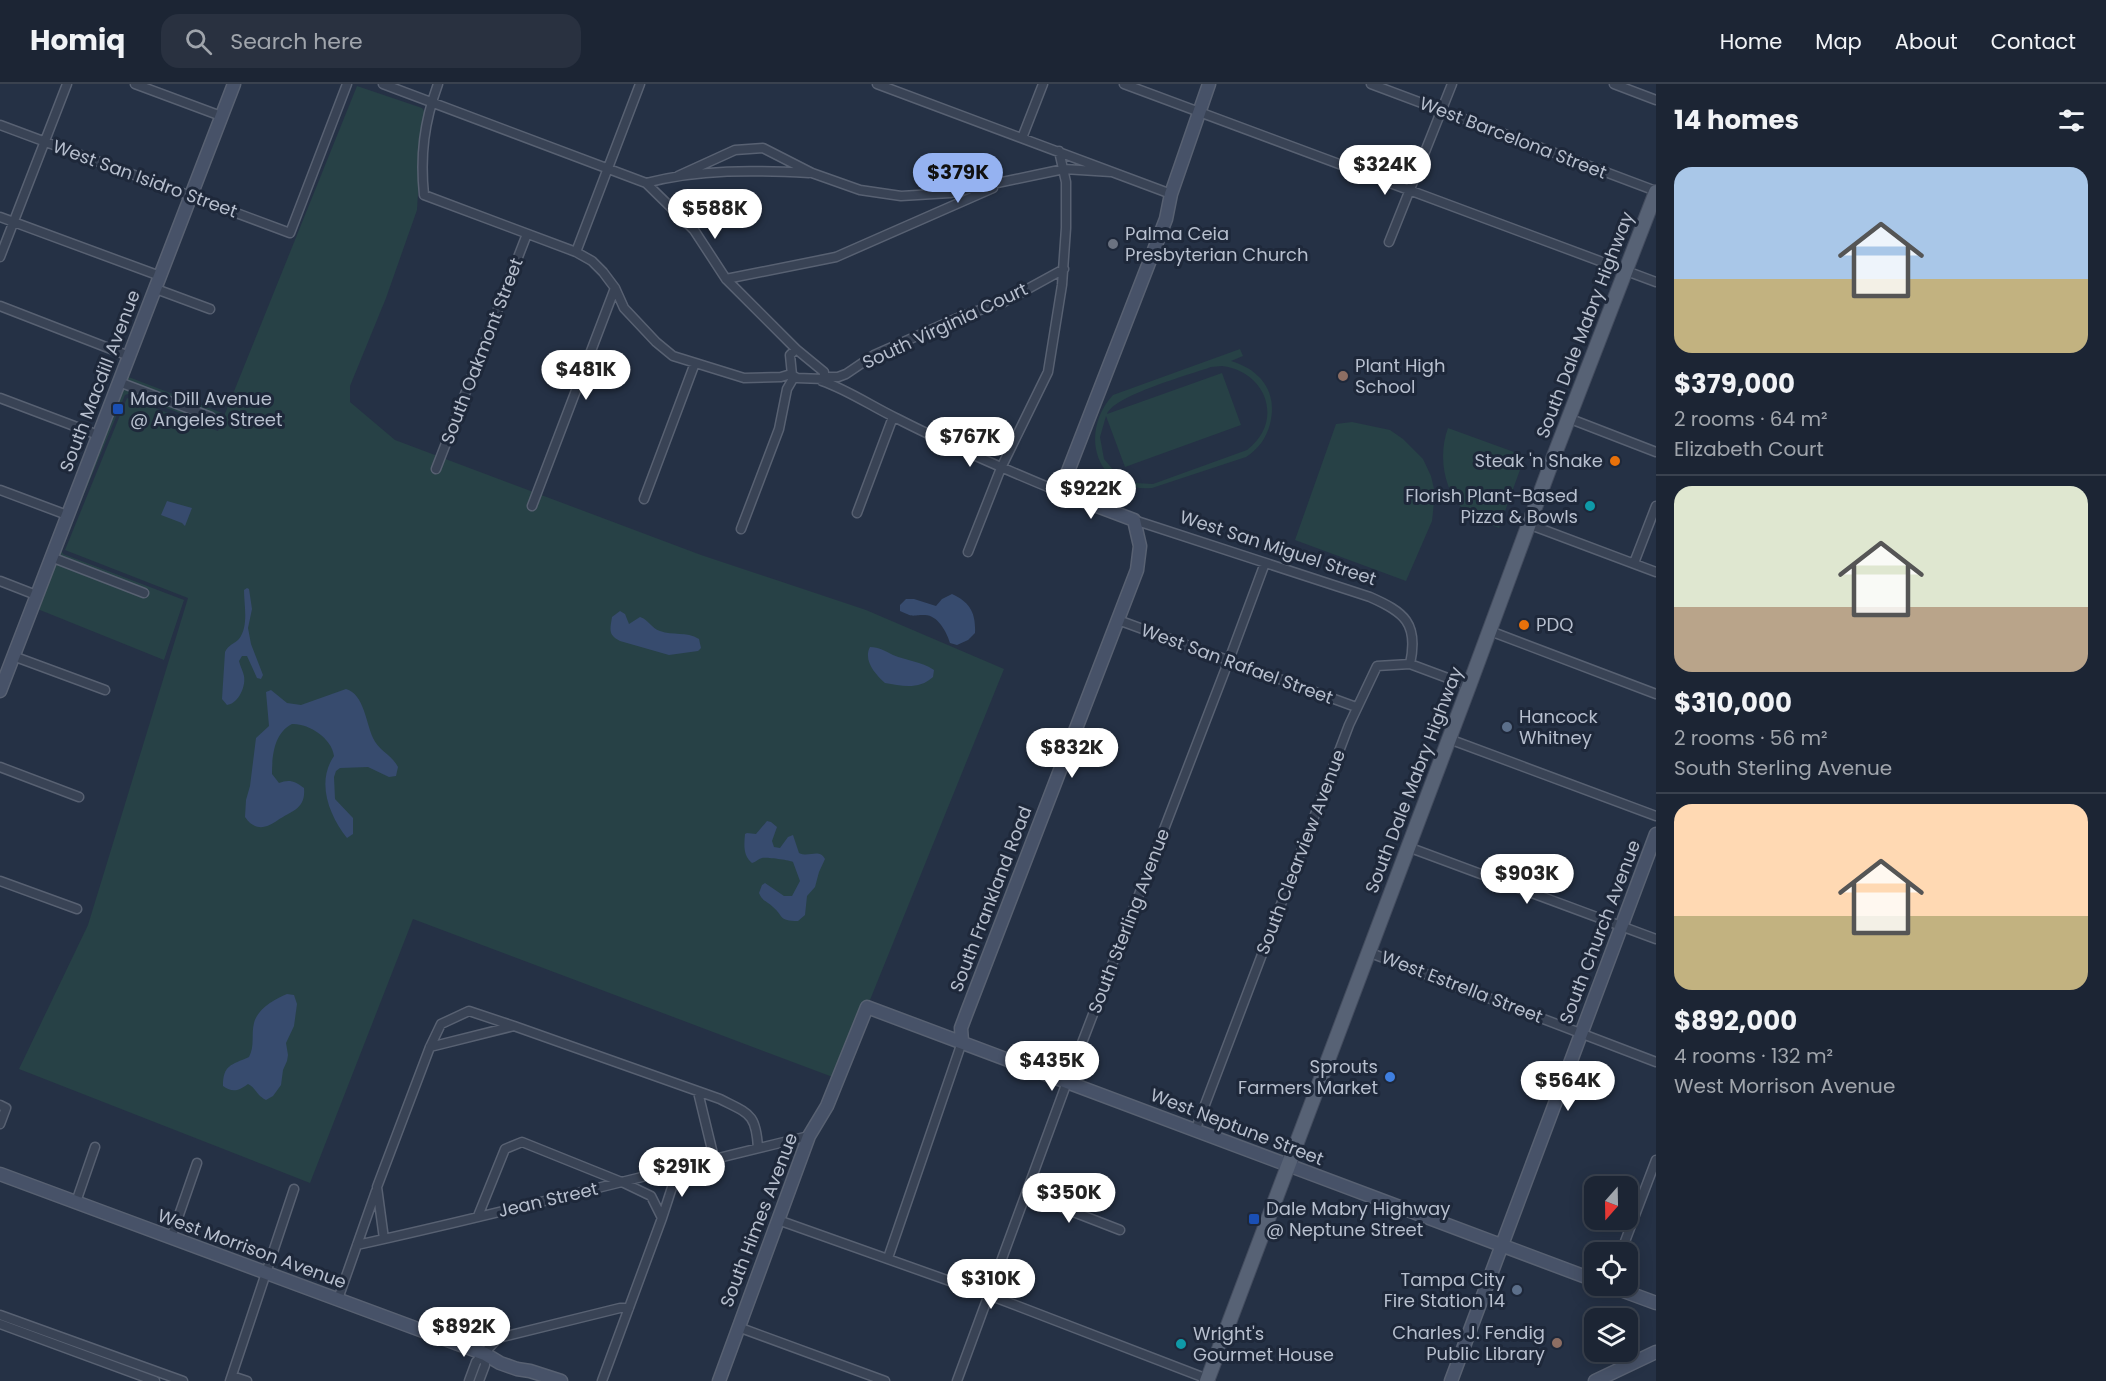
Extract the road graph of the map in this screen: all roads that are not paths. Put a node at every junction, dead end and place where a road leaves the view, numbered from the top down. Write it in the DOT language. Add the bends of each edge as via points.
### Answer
graph roads {
  1 [pos="67,84"];
  2 [pos="135,84"];
  3 [pos="234,84"];
  4 [pos="347,84"];
  5 [pos="383,84"];
  6 [pos="438,84"];
  7 [pos="629,84"];
  8 [pos="877,84"];
  9 [pos="1043,84"];
  10 [pos="1124,84"];
  11 [pos="1209,84"];
  12 [pos="1371,84"];
  13 [pos="1452,84"];
  14 [pos="1614,84"];
  15 [pos="639,86"];
  16 [pos="1656,100"];
  17 [pos="432,102"];
  18 [pos="1198,111"];
  19 [pos="1442,111"];
  20 [pos="221,116"];
  21 [pos="0,125"];
  22 [pos="1022,138"];
  23 [pos="45,142"];
  24 [pos="1059,151"];
  25 [pos="609,167"];
  26 [pos="1064,169"];
  27 [pos="1111,172"];
  28 [pos="812,173"];
  29 [pos="678,176"];
  30 [pos="1012,180"];
  31 [pos="646,183"];
  32 [pos="952,192"];
  33 [pos="1410,192"];
  34 [pos="1656,192"];
  35 [pos="1171,194"];
  36 [pos="191,195"];
  37 [pos="960,202"];
  38 [pos="0,217"];
  39 [pos="14,222"];
  40 [pos="527,234"];
  41 [pos="1389,242"];
  42 [pos="576,252"];
  43 [pos="0,257"];
  44 [pos="1064,269"];
  45 [pos="1626,271"];
  46 [pos="160,276"];
  47 [pos="726,279"];
  48 [pos="1656,282"];
  49 [pos="615,288"];
  50 [pos="156,289"];
  51 [pos="0,306"];
  52 [pos="210,309"];
  53 [pos="796,349"];
  54 [pos="129,356"];
  55 [pos="695,363"];
  56 [pos="792,375"];
  57 [pos="823,379"];
  58 [pos="119,382"];
  59 [pos="0,398"];
  60 [pos="211,417"];
  61 [pos="893,417"];
  62 [pos="1568,418"];
  63 [pos="98,435"];
  64 [pos="1656,452"];
  65 [pos="1000,468"];
  66 [pos="436,469"];
  67 [pos="0,490"];
  68 [pos="1060,492"];
  69 [pos="644,499"];
  70 [pos="532,506"];
  71 [pos="1656,506"];
  72 [pos="857,513"];
  73 [pos="68,515"];
  74 [pos="1134,520"];
  75 [pos="1528,524"];
  76 [pos="741,529"];
  77 [pos="968,552"];
  78 [pos="51,556"];
  79 [pos="1265,563"];
  80 [pos="1634,563"];
  81 [pos="1656,572"];
  82 [pos="0,581"];
  83 [pos="144,593"];
  84 [pos="36,595"];
  85 [pos="1118,620"];
  86 [pos="1490,631"];
  87 [pos="13,656"];
  88 [pos="1230,660"];
  89 [pos="1410,664"];
  90 [pos="3,674"];
  91 [pos="1470,686"];
  92 [pos="105,690"];
  93 [pos="0,691"];
  94 [pos="1656,694"];
  95 [pos="1356,707"];
  96 [pos="1449,739"];
  97 [pos="0,767"];
  98 [pos="79,797"];
  99 [pos="1656,816"];
  100 [pos="1656,834"];
  101 [pos="1408,846"];
  102 [pos="0,881"];
  103 [pos="77,909"];
  104 [pos="1621,926"];
  105 [pos="1656,939"];
  106 [pos="1368,952"];
  107 [pos="867,1007"];
  108 [pos="514,1026"];
  109 [pos="1581,1032"];
  110 [pos="962,1042"];
  111 [pos="430,1047"];
  112 [pos="1656,1062"];
  113 [pos="1067,1082"];
  114 [pos="698,1092"];
  115 [pos="3,1106"];
  116 [pos="0,1124"];
  117 [pos="1195,1131"];
  118 [pos="809,1136"];
  119 [pos="95,1147"];
  120 [pos="758,1148"];
  121 [pos="714,1158"];
  122 [pos="1656,1160"];
  123 [pos="197,1163"];
  124 [pos="1288,1166"];
  125 [pos="678,1169"];
  126 [pos="0,1174"];
  127 [pos="624,1183"];
  128 [pos="294,1188"];
  129 [pos="377,1188"];
  130 [pos="1027,1194"];
  131 [pos="76,1202"];
  132 [pos="478,1216"];
  133 [pos="662,1218"];
  134 [pos="778,1220"];
  135 [pos="1120,1230"];
  136 [pos="171,1238"];
  137 [pos="384,1239"];
  138 [pos="1625,1242"];
  139 [pos="357,1245"];
  140 [pos="1501,1245"];
  141 [pos="888,1258"];
  142 [pos="265,1272"];
  143 [pos="1584,1276"];
  144 [pos="989,1295"];
  145 [pos="1637,1296"];
  146 [pos="338,1299"];
  147 [pos="1656,1303"];
  148 [pos="629,1308"];
  149 [pos="0,1315"];
  150 [pos="0,1324"];
  151 [pos="738,1327"];
  152 [pos="1656,1352"];
  153 [pos="489,1355"];
  154 [pos="231,1378"];
  155 [pos="1209,1380"];
  156 [pos="155,1381"];
  157 [pos="183,1381"];
  158 [pos="247,1381"];
  159 [pos="469,1381"];
  160 [pos="479,1381"];
  161 [pos="561,1381"];
  162 [pos="602,1381"];
  163 [pos="719,1381"];
  164 [pos="885,1381"];
  165 [pos="957,1381"];
  166 [pos="1451,1381"];
  167 [pos="1595,1381"];
  1 -- 23 [label="street"];
  2 -- 20 [label="street"];
  3 -- 20 [label="street, South Macdill Avenue"];
  4 -- 36 [label="street, West San Isidro Street" via="290,233"];
  5 -- 17 [label="street"];
  6 -- 17 [label="street"];
  7 -- 15 [label="street"];
  8 -- 22 [label="street"];
  9 -- 22 [label="street"];
  10 -- 18 [label="street"];
  11 -- 18 [label="street"];
  12 -- 19 [label="street, West Barcelona Street"];
  13 -- 19 [label="street"];
  14 -- 16 [label="street"];
  15 -- 25 [label="street"];
  17 -- 25 [label="street"];
  17 -- 40 [label="street" via="420,165 423,195"];
  18 -- 33 [label="street"];
  18 -- 35 [label="street"];
  19 -- 33 [label="street"];
  19 -- 34 [label="street, West Barcelona Street"];
  20 -- 36 [label="street, South Macdill Avenue"];
  21 -- 23 [label="street, West San Isidro Street"];
  22 -- 24 [label="street"];
  23 -- 36 [label="street, West San Isidro Street"];
  23 -- 39 [label="street"];
  24 -- 26 [label="street"];
  24 -- 27 [label="street"];
  25 -- 31 [label="street"];
  25 -- 42 [label="street"];
  26 -- 27 [label="street"];
  26 -- 30 [label="street"];
  26 -- 44 [label="street"];
  27 -- 35 [label="street"];
  28 -- 29 [label="street" via="730,171"];
  28 -- 29 [label="street" via="763,148 735,150"];
  28 -- 32 [label="street" via="860,190 901,196"];
  29 -- 31 [label="street"];
  30 -- 32 [label="street"];
  30 -- 37 [label="street"];
  31 -- 47 [label="street" via="694,230"];
  32 -- 37 [label="street"];
  33 -- 41 [label="street"];
  33 -- 45 [label="street"];
  34 -- 45 [label="main road, South Dale Mabry Highway"];
  35 -- 68 [label="street" via="1166,219"];
  36 -- 46 [label="street, South Macdill Avenue"];
  37 -- 47 [label="street" via="836,257"];
  38 -- 39 [label="street"];
  39 -- 43 [label="street"];
  39 -- 46 [label="street"];
  40 -- 42 [label="street"];
  40 -- 66 [label="street, South Oakmont Street"];
  42 -- 49 [label="street" via="592,261"];
  44 -- 57 [label="street, South Virginia Court" via="1004,302 890,348 846,374"];
  44 -- 65 [label="street" via="1048,372"];
  45 -- 48 [label="street"];
  45 -- 62 [label="main road, South Dale Mabry Highway"];
  46 -- 50 [label="street, South Macdill Avenue"];
  47 -- 53 [label="street"];
  49 -- 55 [label="street" via="624,308 656,342 673,356"];
  49 -- 70 [label="street"];
  50 -- 52 [label="street"];
  50 -- 54 [label="street, South Macdill Avenue"];
  51 -- 54 [label="street"];
  53 -- 56 [label="street" via="790,355"];
  53 -- 57 [label="street" via="824,372"];
  54 -- 58 [label="street, South Macdill Avenue"];
  55 -- 56 [label="street" via="744,378"];
  55 -- 69 [label="street"];
  56 -- 57 [label="street"];
  56 -- 76 [label="street" via="779,429"];
  57 -- 61 [label="street, West San Miguel Street"];
  58 -- 60 [label="street"];
  58 -- 63 [label="street, South Macdill Avenue"];
  59 -- 63 [label="street"];
  61 -- 65 [label="street, West San Miguel Street"];
  61 -- 72 [label="street"];
  62 -- 64 [label="street"];
  62 -- 75 [label="main road, South Dale Mabry Highway"];
  63 -- 73 [label="street, South Macdill Avenue"];
  65 -- 68 [label="street, West San Miguel Street"];
  65 -- 77 [label="street"];
  67 -- 73 [label="street"];
  68 -- 74 [label="street, West San Miguel Street"];
  71 -- 80 [label="street"];
  73 -- 78 [label="street, South Macdill Avenue"];
  74 -- 79 [label="street, West San Miguel Street"];
  74 -- 85 [label="street, South Frankland Road" via="1140,546 1137,570"];
  75 -- 80 [label="street"];
  75 -- 86 [label="main road, South Dale Mabry Highway"];
  78 -- 83 [label="street"];
  78 -- 84 [label="street, South Macdill Avenue"];
  79 -- 88 [label="street, South Sterling Avenue"];
  79 -- 89 [label="street, West San Miguel Street" via="1391,606 1404,616 1412,630"];
  80 -- 81 [label="street"];
  82 -- 84 [label="street"];
  84 -- 87 [label="street, South Macdill Avenue"];
  85 -- 88 [label="street, West San Rafael Street"];
  85 -- 110 [label="street, South Frankland Road" via="961,1028"];
  86 -- 91 [label="main road, South Dale Mabry Highway"];
  86 -- 94 [label="street"];
  87 -- 90 [label="street, South Macdill Avenue"];
  87 -- 92 [label="street"];
  88 -- 95 [label="street, West San Rafael Street"];
  88 -- 113 [label="street, South Sterling Avenue"];
  89 -- 91 [label="street, South Clearview Avenue"];
  89 -- 95 [label="street, South Clearview Avenue" via="1377,666"];
  90 -- 93 [label="street, South Macdill Avenue"];
  91 -- 96 [label="main road, South Dale Mabry Highway"];
  95 -- 117 [label="street, South Clearview Avenue"];
  96 -- 99 [label="street"];
  96 -- 101 [label="main road, South Dale Mabry Highway"];
  97 -- 98 [label="street"];
  100 -- 104 [label="street, South Church Avenue"];
  101 -- 104 [label="street"];
  101 -- 106 [label="main road, South Dale Mabry Highway"];
  102 -- 103 [label="street"];
  104 -- 105 [label="street"];
  104 -- 109 [label="street, South Church Avenue"];
  106 -- 109 [label="street, West Estrella Street"];
  106 -- 124 [label="main road, South Dale Mabry Highway"];
  107 -- 110 [label="street, West Neptune Street"];
  107 -- 118 [label="street, South Himes Avenue" via="827,1106"];
  108 -- 111 [label="street"];
  108 -- 111 [label="street" via="469,1011 441,1024"];
  108 -- 114 [label="street"];
  109 -- 112 [label="street, West Estrella Street"];
  109 -- 140 [label="street, South Church Avenue"];
  110 -- 113 [label="street, West Neptune Street"];
  110 -- 141 [label="street, South Frankland Road"];
  111 -- 129 [label="street"];
  113 -- 117 [label="street, West Neptune Street"];
  113 -- 130 [label="street, South Sterling Avenue"];
  114 -- 120 [label="street" via="750,1115"];
  114 -- 121 [label="street"];
  115 -- 116 [label="street"];
  117 -- 124 [label="street, West Neptune Street"];
  118 -- 120 [label="street, Jean Street"];
  118 -- 134 [label="street, South Himes Avenue"];
  119 -- 131 [label="street"];
  120 -- 121 [label="street, Jean Street"];
  121 -- 125 [label="street, Jean Street"];
  122 -- 138 [label="street"];
  123 -- 136 [label="street"];
  124 -- 140 [label="street, West Neptune Street"];
  124 -- 155 [label="main road, South Dale Mabry Highway"];
  125 -- 127 [label="street, Jean Street"];
  125 -- 133 [label="street"];
  126 -- 131 [label="street, West Morrison Avenue"];
  127 -- 132 [label="street, Jean Street"];
  127 -- 132 [label="street" via="522,1142 505,1149"];
  127 -- 133 [label="street" via="651,1197"];
  128 -- 142 [label="street"];
  129 -- 137 [label="street"];
  129 -- 139 [label="street"];
  130 -- 135 [label="street"];
  130 -- 144 [label="street, South Sterling Avenue"];
  131 -- 136 [label="street, West Morrison Avenue"];
  132 -- 137 [label="street, Jean Street"];
  133 -- 148 [label="street"];
  134 -- 141 [label="street"];
  134 -- 151 [label="street, South Himes Avenue"];
  136 -- 142 [label="street, West Morrison Avenue"];
  137 -- 139 [label="street, Jean Street"];
  139 -- 146 [label="street"];
  140 -- 143 [label="street, West Neptune Street"];
  140 -- 166 [label="street, South Church Avenue"];
  141 -- 144 [label="street"];
  142 -- 146 [label="street, West Morrison Avenue"];
  142 -- 154 [label="street"];
  144 -- 155 [label="street"];
  144 -- 165 [label="street, South Sterling Avenue"];
  145 -- 147 [label="street"];
  146 -- 153 [label="street, West Morrison Avenue"];
  148 -- 153 [label="street" via="498,1338"];
  148 -- 162 [label="street"];
  149 -- 157 [label="street"];
  150 -- 156 [label="street"];
  151 -- 163 [label="street, South Himes Avenue"];
  151 -- 164 [label="street"];
  152 -- 167 [label="street"];
  153 -- 159 [label="street" via="476,1362"];
  153 -- 160 [label="street"];
  153 -- 161 [label="street, West Morrison Avenue" via="500,1363"];
  154 -- 158 [label="street"];
}
